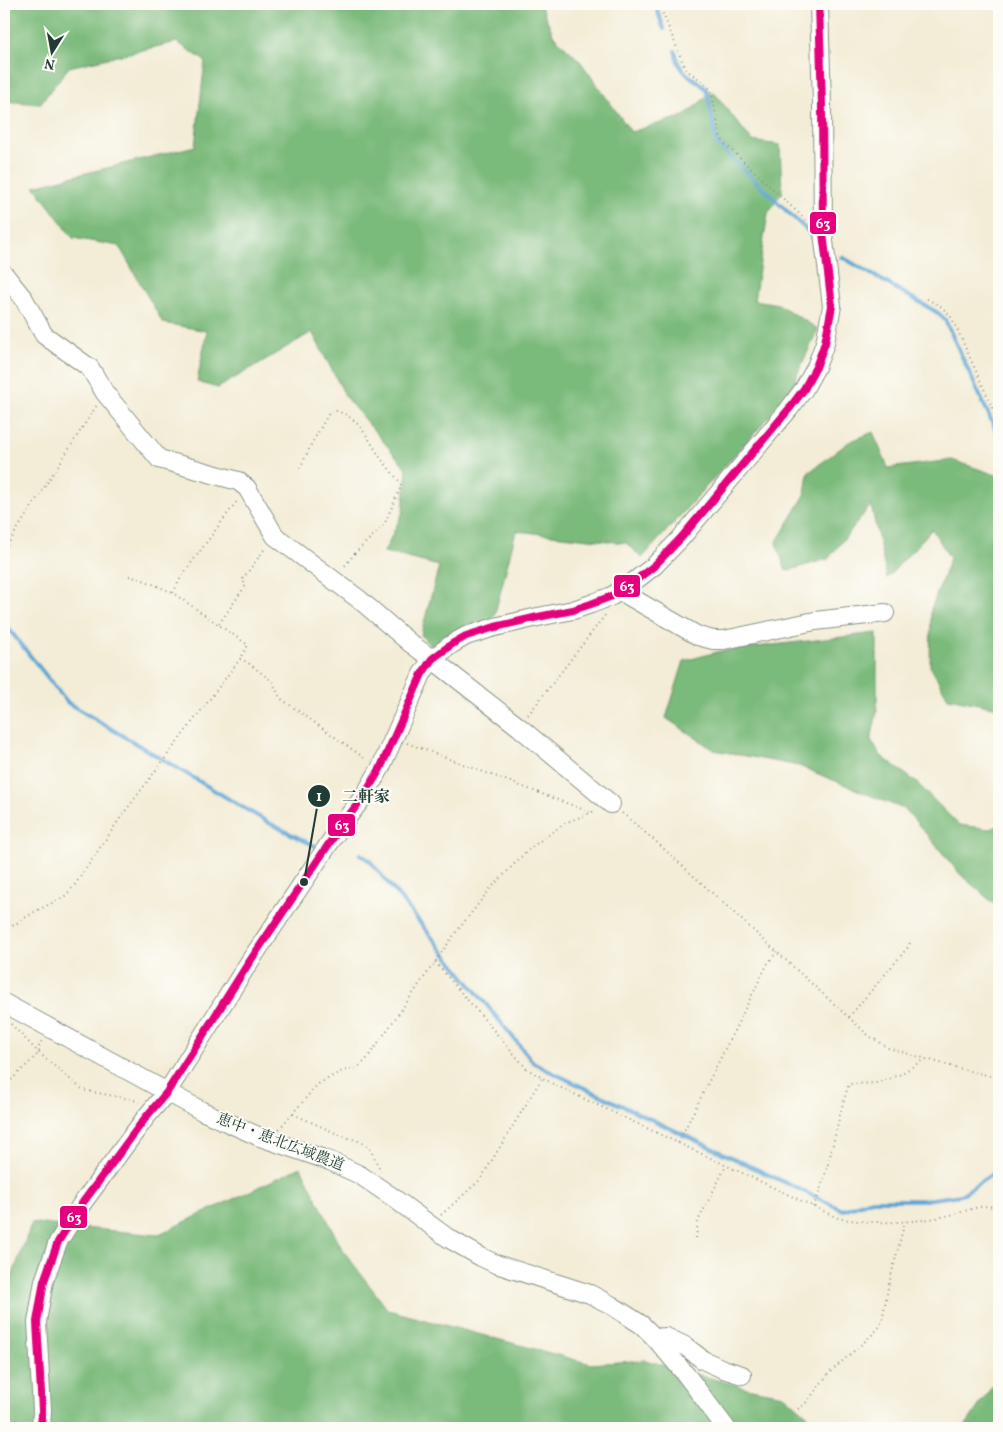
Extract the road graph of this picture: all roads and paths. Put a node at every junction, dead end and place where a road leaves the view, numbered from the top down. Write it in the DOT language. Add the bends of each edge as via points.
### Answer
graph roads {
  1 [pos="659,4"];
  2 [pos="819,4"];
  3 [pos="823,233"];
  4 [pos="4,274"];
  5 [pos="927,299"];
  6 [pos="105,393"];
  7 [pos="999,422"];
  8 [pos="300,468"];
  9 [pos="247,488"];
  10 [pos="275,536"];
  11 [pos="4,550"];
  12 [pos="128,576"];
  13 [pos="334,580"];
  14 [pos="173,593"];
  15 [pos="616,593"];
  16 [pos="884,613"];
  17 [pos="218,624"];
  18 [pos="240,659"];
  19 [pos="432,659"];
  20 [pos="519,727"];
  21 [pos="393,738"];
  22 [pos="380,769"];
  23 [pos="611,804"];
  24 [pos="591,813"];
  25 [pos="4,931"];
  26 [pos="910,942"];
  27 [pos="776,952"];
  28 [pos="435,962"];
  29 [pos="4,1003"];
  30 [pos="848,1017"];
  31 [pos="10,1024"];
  32 [pos="46,1027"];
  33 [pos="39,1053"];
  34 [pos="925,1059"];
  35 [pos="542,1078"];
  36 [pos="999,1078"];
  37 [pos="4,1087"];
  38 [pos="166,1092"];
  39 [pos="152,1110"];
  40 [pos="293,1114"];
  41 [pos="269,1140"];
  42 [pos="678,1143"];
  43 [pos="726,1166"];
  44 [pos="378,1187"];
  45 [pos="813,1206"];
  46 [pos="999,1210"];
  47 [pos="905,1221"];
  48 [pos="430,1225"];
  49 [pos="696,1238"];
  50 [pos="655,1338"];
  51 [pos="742,1375"];
  52 [pos="798,1409"];
  53 [pos="41,1428"];
  54 [pos="726,1428"];
  1 -- 3 [label="path" via="686,70 711,90 724,143"];
  2 -- 3 [label="street"];
  3 -- 15 [label="street" via="832,306 825,343 804,389 681,538 654,566"];
  4 -- 6 [label="street" via="24,299 44,335 90,368"];
  5 -- 7 [label="path" via="942,307 952,318"];
  6 -- 9 [label="street" via="159,459 238,481"];
  6 -- 11 [label="path"];
  8 -- 13 [label="path" via="333,410 342,412 362,428 400,482 384,525 356,552"];
  9 -- 10 [label="street"];
  9 -- 14 [label="path" via="181,577"];
  10 -- 13 [label="street"];
  10 -- 17 [label="path" via="242,580 246,585"];
  12 -- 14 [label="path"];
  13 -- 19 [label="street"];
  14 -- 17 [label="path"];
  15 -- 16 [label="street" via="698,636 713,640 815,621"];
  15 -- 19 [label="street" via="573,610 466,636"];
  15 -- 20 [label="path" via="607,613"];
  17 -- 18 [label="path" via="248,645"];
  18 -- 22 [label="path" via="272,681 280,698"];
  18 -- 25 [label="path" via="123,814 74,886 64,897"];
  19 -- 20 [label="street"];
  19 -- 21 [label="street"];
  20 -- 23 [label="street"];
  21 -- 22 [label="street"];
  21 -- 24 [label="path"];
  22 -- 38 [label="street"];
  23 -- 24 [label="path"];
  23 -- 27 [label="path"];
  24 -- 28 [label="path" via="565,823 529,849 490,890"];
  26 -- 30 [label="path"];
  27 -- 30 [label="path"];
  27 -- 42 [label="path"];
  28 -- 35 [label="path" via="527,1069"];
  28 -- 40 [label="path" via="366,1060 357,1068 342,1071 318,1084"];
  29 -- 32 [label="street, 恵中・恵北広域農道"];
  30 -- 34 [label="path" via="888,1048"];
  31 -- 33 [label="path"];
  32 -- 33 [label="path"];
  32 -- 38 [label="street, 恵中・恵北広域農道"];
  33 -- 37 [label="path"];
  33 -- 39 [label="path" via="83,1090 134,1100"];
  34 -- 36 [label="path"];
  34 -- 45 [label="path" via="899,1075 877,1083 849,1084 821,1191"];
  35 -- 42 [label="path"];
  35 -- 48 [label="path" via="480,1180"];
  38 -- 39 [label="street"];
  38 -- 41 [label="street, 恵中・恵北広域農道"];
  39 -- 53 [label="street" via="81,1205 58,1242 44,1281 37,1322"];
  40 -- 41 [label="path"];
  40 -- 44 [label="path" via="369,1147 384,1177"];
  41 -- 44 [label="street, 恵中・恵北広域農道" via="347,1169"];
  42 -- 43 [label="path"];
  43 -- 45 [label="path"];
  43 -- 49 [label="path" via="698,1221"];
  44 -- 48 [label="street, 恵中・恵北広域農道"];
  45 -- 47 [label="path" via="852,1221"];
  46 -- 47 [label="path" via="983,1206 953,1215"];
  47 -- 52 [label="path" via="878,1329 829,1372"];
  48 -- 50 [label="street, 恵中・恵北広域農道" via="464,1248 496,1264 590,1294 626,1313"];
  50 -- 51 [label="street" via="666,1337 703,1360"];
  50 -- 54 [label="street, 恵中・恵北広域農道"];
}
